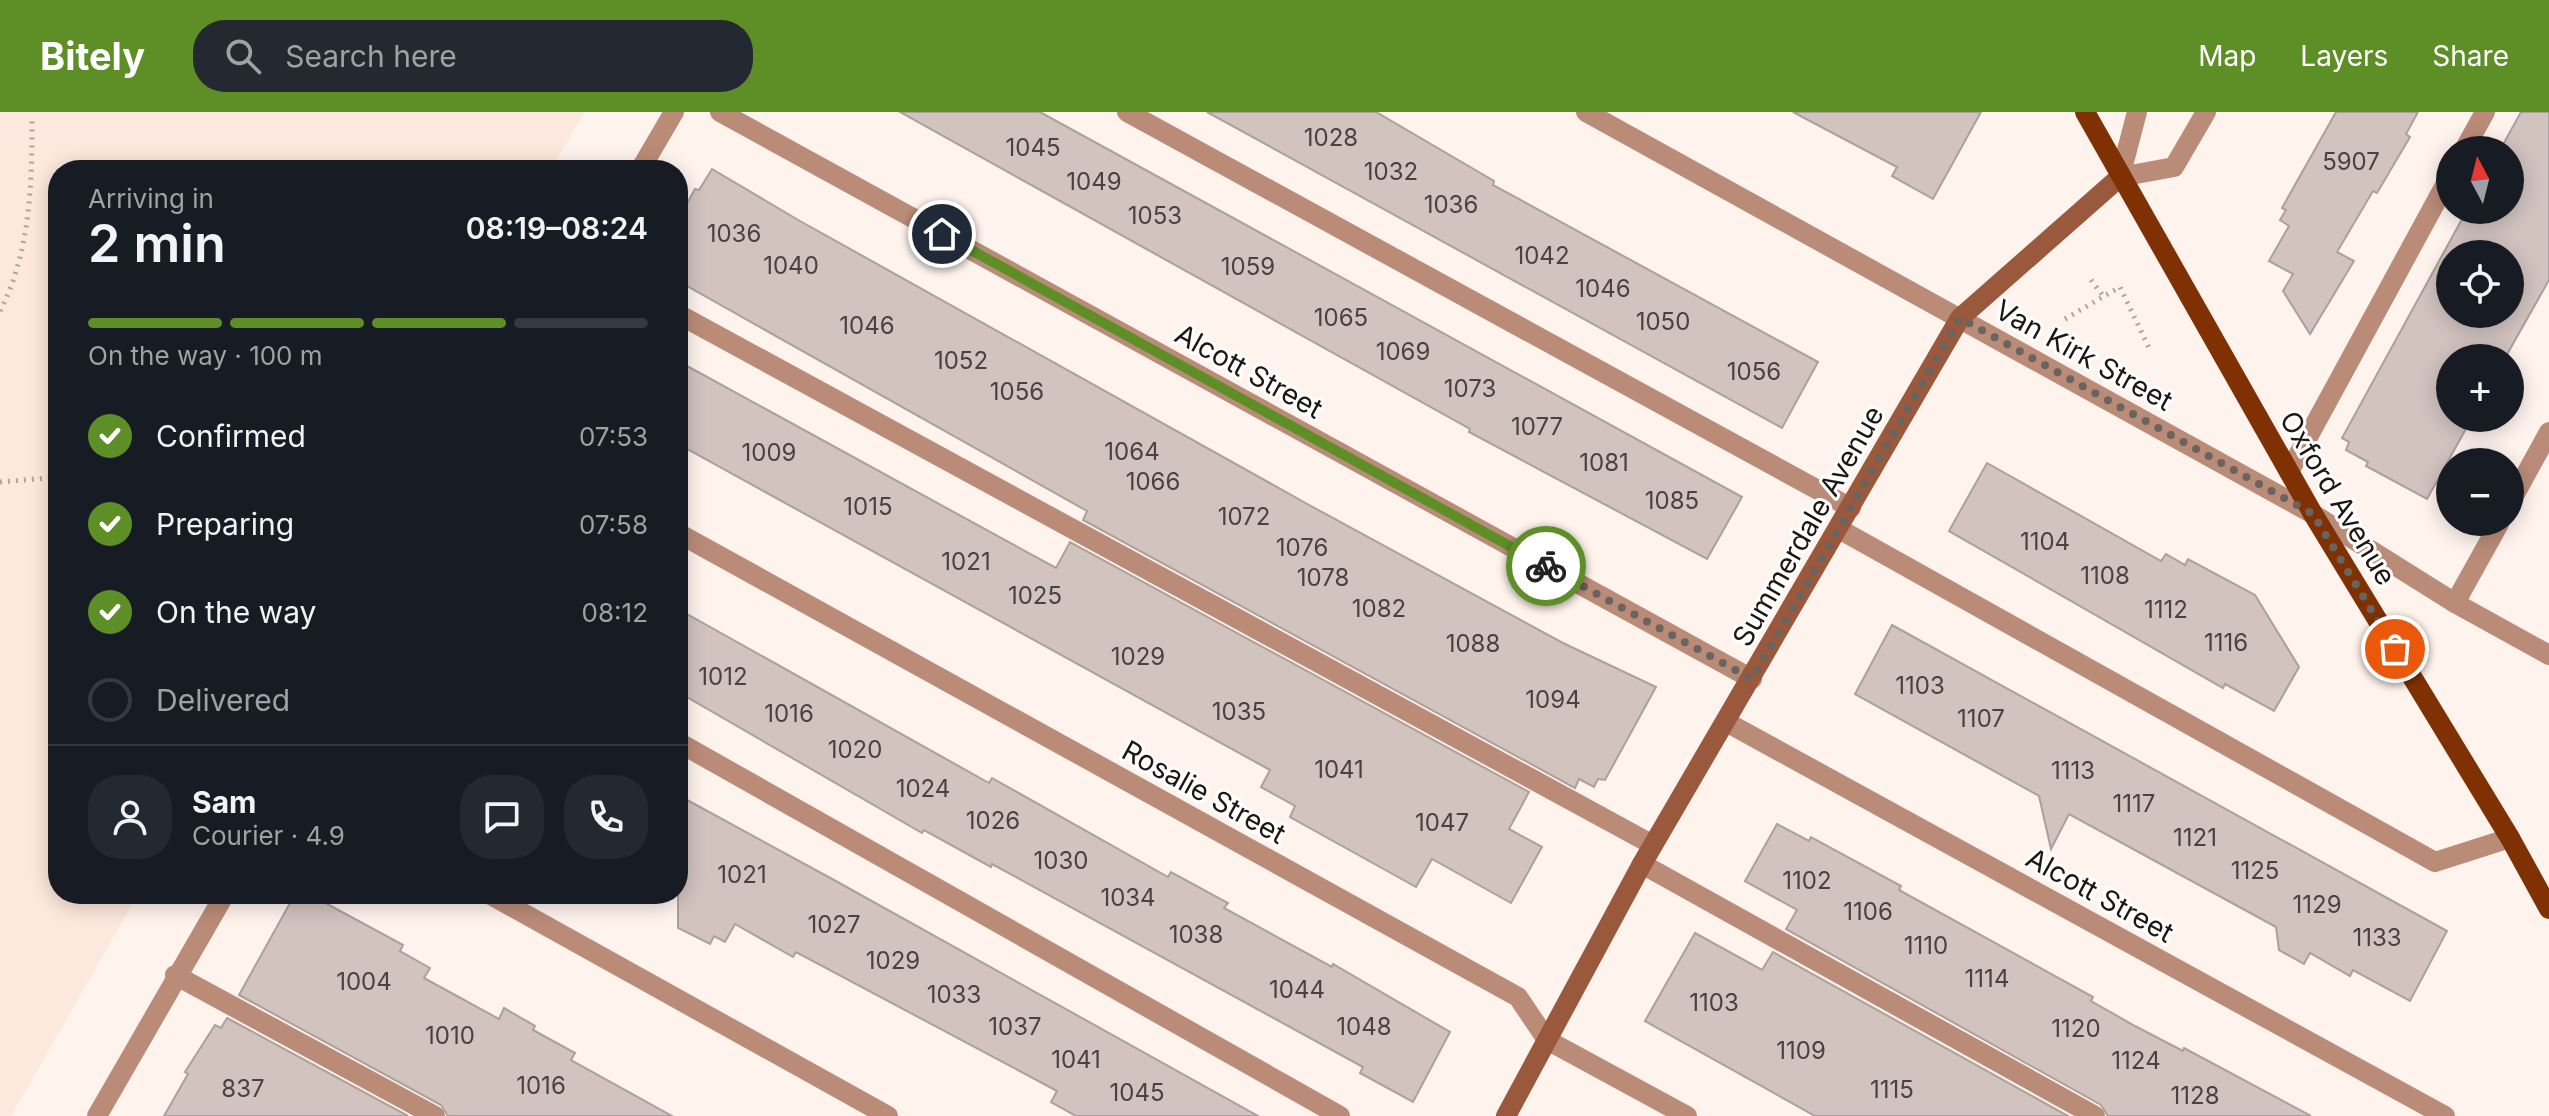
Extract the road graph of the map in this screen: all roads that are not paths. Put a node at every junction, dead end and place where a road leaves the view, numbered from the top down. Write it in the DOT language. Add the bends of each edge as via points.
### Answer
graph roads {
  1 [pos="674,112"];
  2 [pos="720,112"];
  3 [pos="1127,112"];
  4 [pos="1586,112"];
  5 [pos="2085,112"];
  6 [pos="2137,112"];
  7 [pos="2206,112"];
  8 [pos="2485,112"];
  9 [pos="2472,136"];
  10 [pos="646,160"];
  11 [pos="2120,177"];
  12 [pos="2436,202"];
  13 [pos="1960,318"];
  14 [pos="688,319"];
  15 [pos="2549,432"];
  16 [pos="2289,472"];
  17 [pos="2524,478"];
  18 [pos="1851,508"];
  19 [pos="2313,514"];
  20 [pos="1839,529"];
  21 [pos="2492,536"];
  22 [pos="688,539"];
  23 [pos="2455,603"];
  24 [pos="2549,655"];
  25 [pos="1752,679"];
  26 [pos="1728,723"];
  27 [pos="688,748"];
  28 [pos="2510,838"];
  29 [pos="1653,845"];
  30 [pos="1642,864"];
  31 [pos="219,904"];
  32 [pos="507,904"];
  33 [pos="2549,909"];
  34 [pos="175,975"];
  35 [pos="1547,1040"];
  36 [pos="97,1116"];
  37 [pos="435,1116"];
  38 [pos="888,1116"];
  39 [pos="1340,1116"];
  40 [pos="1506,1116"];
  41 [pos="1687,1116"];
  42 [pos="2095,1116"];
  43 [pos="2445,1116"];
  1 -- 10 [label="street"];
  2 -- 25 [label="street, Alcott Street"];
  3 -- 18 [label="street"];
  4 -- 13 [label="street, Van Kirk Street"];
  5 -- 11 [label="main road, Oxford Avenue"];
  6 -- 11 [label="street"];
  7 -- 11 [label="street" via="2174,167"];
  8 -- 9 [label="street"];
  11 -- 13 [label="main road, Summerdale Avenue"];
  11 -- 16 [label="main road, Oxford Avenue"];
  12 -- 16 [label="street"];
  13 -- 18 [label="main road, Summerdale Avenue"];
  13 -- 19 [label="street, Van Kirk Street"];
  14 -- 29 [label="street"];
  15 -- 17 [label="street"];
  16 -- 19 [label="main road, Oxford Avenue"];
  18 -- 20 [label="main road, Summerdale Avenue"];
  19 -- 23 [label="street, Van Kirk Street"];
  19 -- 28 [label="main road, Oxford Avenue"];
  20 -- 25 [label="main road, Summerdale Avenue"];
  20 -- 28 [label="street" via="2435,862"];
  21 -- 23 [label="street"];
  22 -- 35 [label="street, Rosalie Street" via="1518,997"];
  23 -- 24 [label="street, Van Kirk Street"];
  25 -- 26 [label="main road, Summerdale Avenue"];
  26 -- 29 [label="main road, Summerdale Avenue"];
  26 -- 43 [label="street, Alcott Street"];
  27 -- 39 [label="street"];
  28 -- 33 [label="main road, Oxford Avenue"];
  29 -- 30 [label="main road, Summerdale Avenue"];
  30 -- 35 [label="main road, Summerdale Avenue"];
  30 -- 42 [label="street"];
  31 -- 34 [label="street"];
  32 -- 38 [label="street"];
  34 -- 36 [label="street"];
  34 -- 37 [label="street"];
  35 -- 40 [label="main road, Summerdale Avenue"];
  35 -- 41 [label="street, Rosalie Street"];
}
